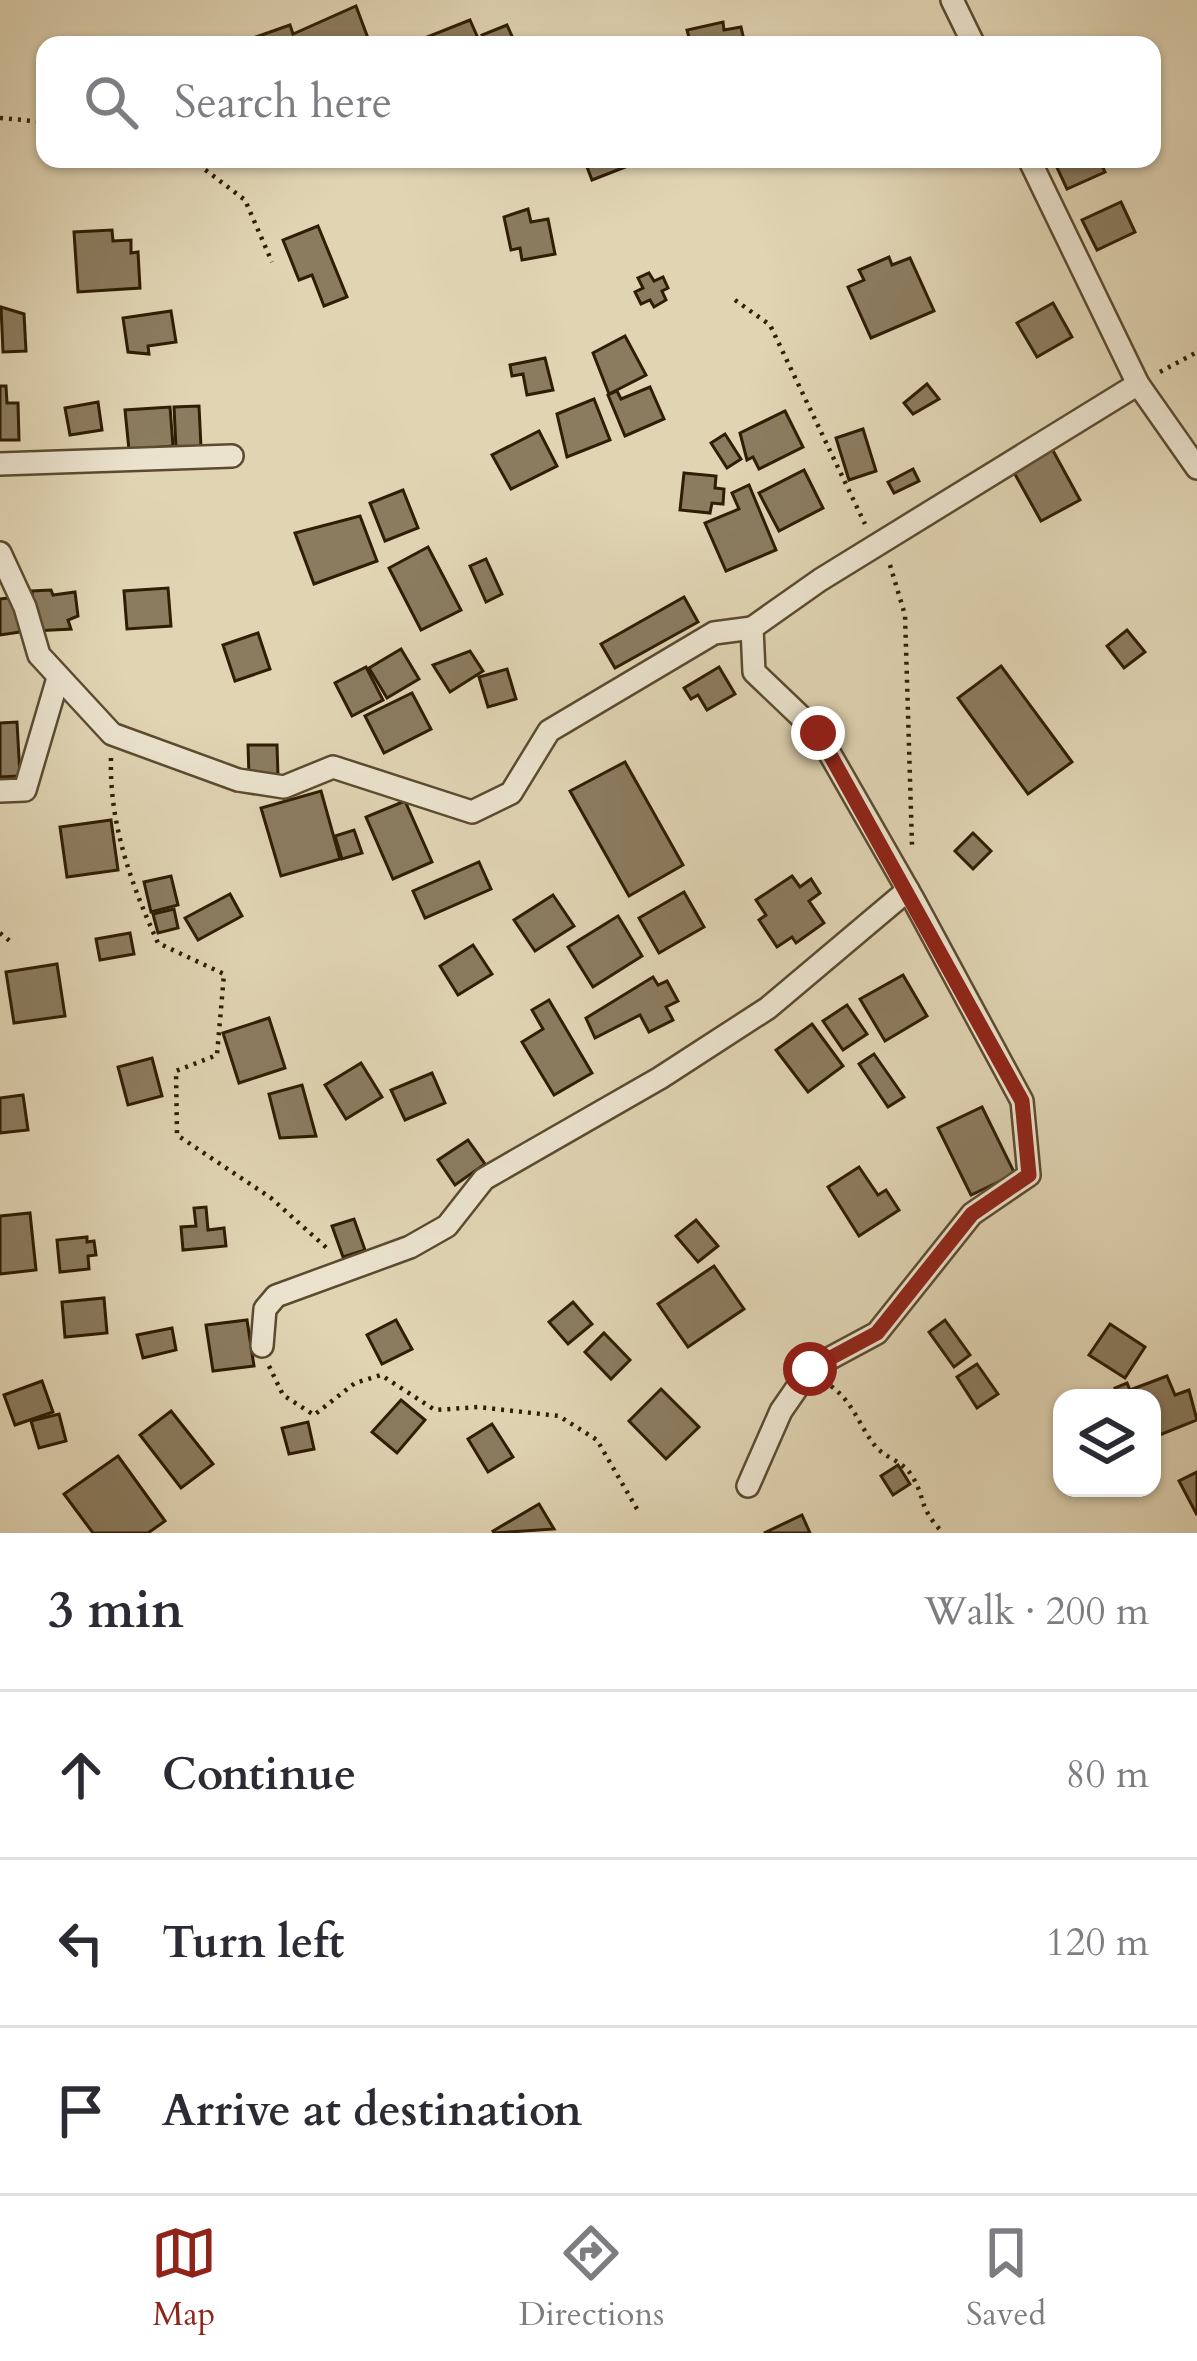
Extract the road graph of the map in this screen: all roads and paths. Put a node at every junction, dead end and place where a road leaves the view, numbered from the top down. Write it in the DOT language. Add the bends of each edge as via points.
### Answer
graph roads {
  1 [pos="952,0"];
  2 [pos="970,36"];
  3 [pos="0,118"];
  4 [pos="36,121"];
  5 [pos="202,168"];
  6 [pos="1033,168"];
  7 [pos="272,262"];
  8 [pos="736,300"];
  9 [pos="1197,352"];
  10 [pos="1138,384"];
  11 [pos="232,456"];
  12 [pos="0,464"];
  13 [pos="1197,468"];
  14 [pos="879,544"];
  15 [pos="0,554"];
  16 [pos="752,628"];
  17 [pos="58,678"];
  18 [pos="112,734"];
  19 [pos="0,791"];
  20 [pos="912,852"];
  21 [pos="908,890"];
  22 [pos="0,933"];
  23 [pos="11,942"];
  24 [pos="356,1267"];
  25 [pos="262,1346"];
  26 [pos="810,1369"];
  27 [pos="748,1486"];
  28 [pos="637,1509"];
  29 [pos="943,1533"];
  1 -- 2 [label="street"];
  3 -- 4 [label="path"];
  5 -- 7 [label="path" via="245,200"];
  6 -- 10 [label="street"];
  8 -- 14 [label="path" via="770,326"];
  9 -- 10 [label="path"];
  10 -- 13 [label="street"];
  10 -- 14 [label="street"];
  11 -- 12 [label="street"];
  14 -- 16 [label="street"];
  14 -- 20 [label="path" via="905,615"];
  15 -- 17 [label="street" via="39,656"];
  16 -- 18 [label="street" via="713,633 549,731 511,793 472,812 333,767 284,787 238,780"];
  16 -- 21 [label="street" via="754,672 818,733"];
  17 -- 18 [label="street"];
  17 -- 19 [label="street" via="25,790"];
  18 -- 24 [label="path" via="110,799 135,893 158,943 224,974 217,1055 176,1071 177,1135"];
  21 -- 24 [label="street" via="768,1008 484,1179 447,1226"];
  21 -- 26 [label="street" via="1022,1101 1029,1175 972,1214 877,1333"];
  22 -- 23 [label="path"];
  24 -- 25 [label="street" via="276,1296 265,1309"];
  25 -- 28 [label="path" via="284,1395 314,1415 355,1383 381,1376 435,1410 559,1416 597,1440"];
  26 -- 27 [label="street"];
  26 -- 29 [label="path" via="849,1400 878,1450 903,1463 920,1509"];
}
